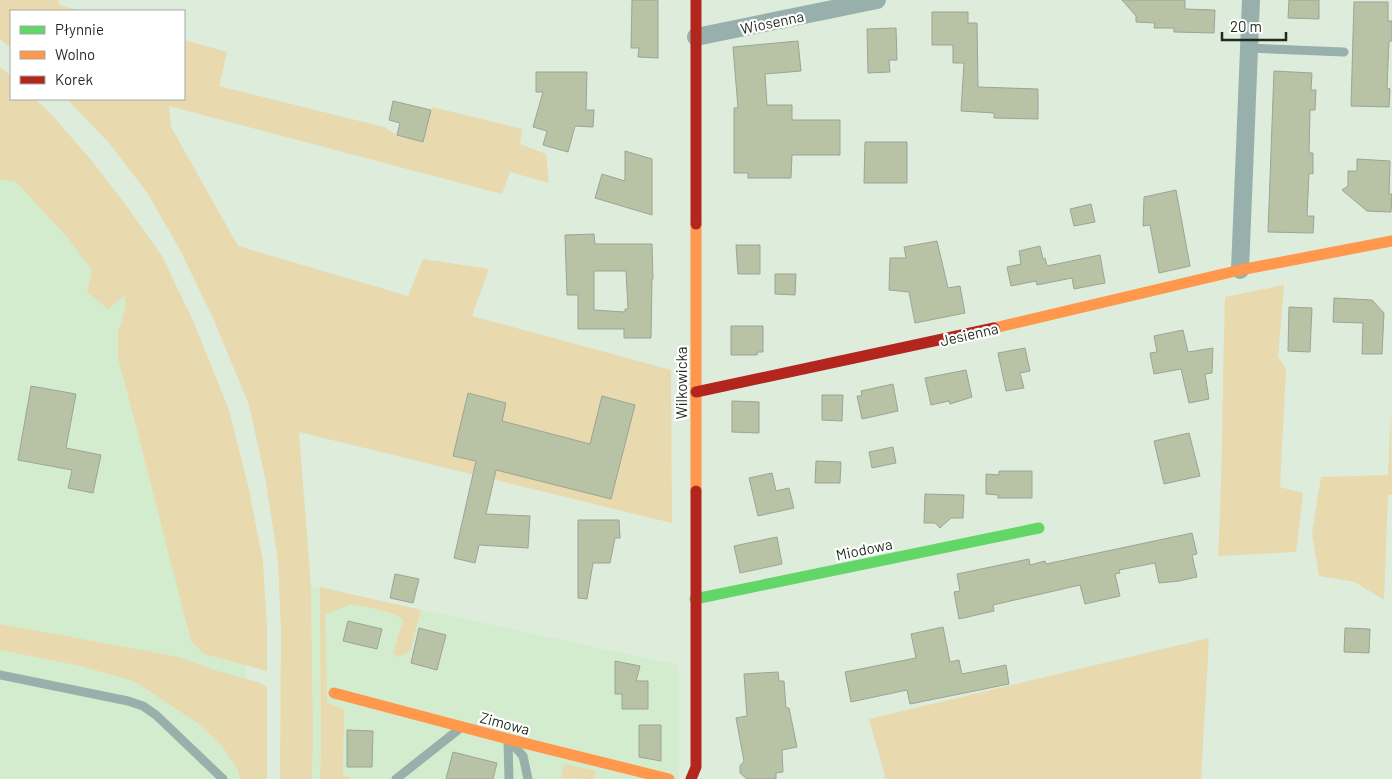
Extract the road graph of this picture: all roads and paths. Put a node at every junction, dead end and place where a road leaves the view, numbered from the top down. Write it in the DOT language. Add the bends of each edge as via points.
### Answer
graph roads {
  1 [pos="696,0"];
  2 [pos="877,0"];
  3 [pos="1251,0"];
  4 [pos="696,37"];
  5 [pos="1249,48"];
  6 [pos="1344,52"];
  7 [pos="1392,242"];
  8 [pos="1240,270"];
  9 [pos="696,392"];
  10 [pos="1039,528"];
  11 [pos="695,598"];
  12 [pos="0,675"];
  13 [pos="334,693"];
  14 [pos="462,727"];
  15 [pos="508,739"];
  16 [pos="696,767"];
  17 [pos="629,774"];
  18 [pos="223,779"];
  19 [pos="396,779"];
  20 [pos="509,779"];
  21 [pos="528,779"];
  22 [pos="669,779"];
  23 [pos="691,779"];
  24 [pos="702,779"];
  1 -- 4 [label="street, Wilkowicka"];
  2 -- 4 [label="street, Wiosenna"];
  3 -- 5 [label="street"];
  4 -- 9 [label="street, Wilkowicka"];
  5 -- 6 [label="lane"];
  5 -- 8 [label="street"];
  7 -- 8 [label="street, Jesienna"];
  8 -- 9 [label="street, Jesienna" via="978,332"];
  9 -- 11 [label="street, Wilkowicka"];
  10 -- 11 [label="street, Miodowa"];
  11 -- 16 [label="street, Wilkowicka"];
  12 -- 18 [label="lane" via="128,700 143,706"];
  13 -- 14 [label="street, Zimowa"];
  14 -- 15 [label="street, Zimowa"];
  14 -- 19 [label="lane"];
  15 -- 17 [label="street, Zimowa"];
  15 -- 20 [label="lane"];
  15 -- 21 [label="lane" via="523,756"];
  16 -- 23 [label="street, Wilkowicka"];
  16 -- 24 [label="street, Wilkowicka"];
  17 -- 22 [label="street, Zimowa"];
}
